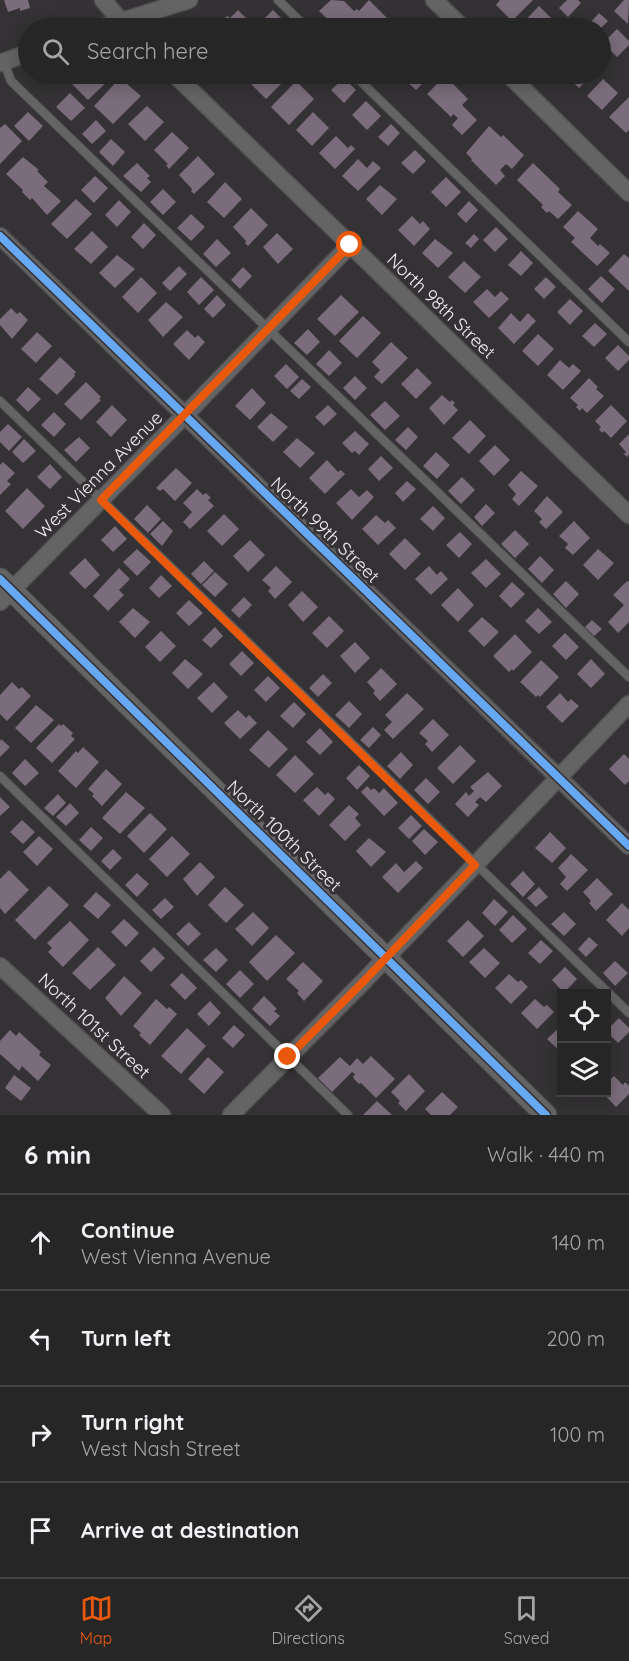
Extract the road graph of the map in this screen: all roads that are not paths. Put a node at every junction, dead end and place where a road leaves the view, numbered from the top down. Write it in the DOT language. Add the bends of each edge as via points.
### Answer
graph roads {
  1 [pos="103,0"];
  2 [pos="189,0"];
  3 [pos="278,0"];
  4 [pos="434,0"];
  5 [pos="118,18"];
  6 [pos="142,18"];
  7 [pos="297,18"];
  8 [pos="452,18"];
  9 [pos="18,56"];
  10 [pos="2,62"];
  11 [pos="184,84"];
  12 [pos="363,84"];
  13 [pos="518,84"];
  14 [pos="629,193"];
  15 [pos="0,236"];
  16 [pos="350,245"];
  17 [pos="268,329"];
  18 [pos="629,342"];
  19 [pos="0,401"];
  20 [pos="185,415"];
  21 [pos="101,500"];
  22 [pos="629,515"];
  23 [pos="4,590"];
  24 [pos="629,677"];
  25 [pos="629,704"];
  26 [pos="0,776"];
  27 [pos="559,777"];
  28 [pos="629,846"];
  29 [pos="475,865"];
  30 [pos="387,957"];
  31 [pos="2,972"];
  32 [pos="629,1013"];
  33 [pos="288,1057"];
  34 [pos="162,1115"];
  35 [pos="231,1115"];
  36 [pos="348,1115"];
  37 [pos="546,1115"];
  1 -- 5 [label="street"];
  2 -- 6 [label="street"];
  3 -- 7 [label="lane"];
  4 -- 8 [label="street"];
  9 -- 10 [label="street"];
  10 -- 17 [label="lane" via="11,81"];
  11 -- 16 [label="street, North 98th Street"];
  12 -- 18 [label="lane"];
  13 -- 14 [label="street"];
  15 -- 20 [label="street, North 99th Street"];
  16 -- 17 [label="street, West Vienna Avenue"];
  16 -- 22 [label="street, North 98th Street"];
  17 -- 20 [label="street, West Vienna Avenue"];
  17 -- 24 [label="lane"];
  19 -- 21 [label="lane"];
  20 -- 21 [label="street, West Vienna Avenue"];
  20 -- 27 [label="street, North 99th Street"];
  21 -- 23 [label="street, West Vienna Avenue"];
  21 -- 29 [label="lane"];
  23 -- 30 [label="street, North 100th Street"];
  25 -- 27 [label="street"];
  26 -- 33 [label="lane"];
  27 -- 28 [label="street, North 99th Street"];
  27 -- 29 [label="street"];
  29 -- 30 [label="street"];
  29 -- 32 [label="lane"];
  30 -- 33 [label="street"];
  30 -- 37 [label="street, North 100th Street"];
  31 -- 34 [label="street, North 101st Street"];
  33 -- 35 [label="street"];
  33 -- 36 [label="lane"];
}
